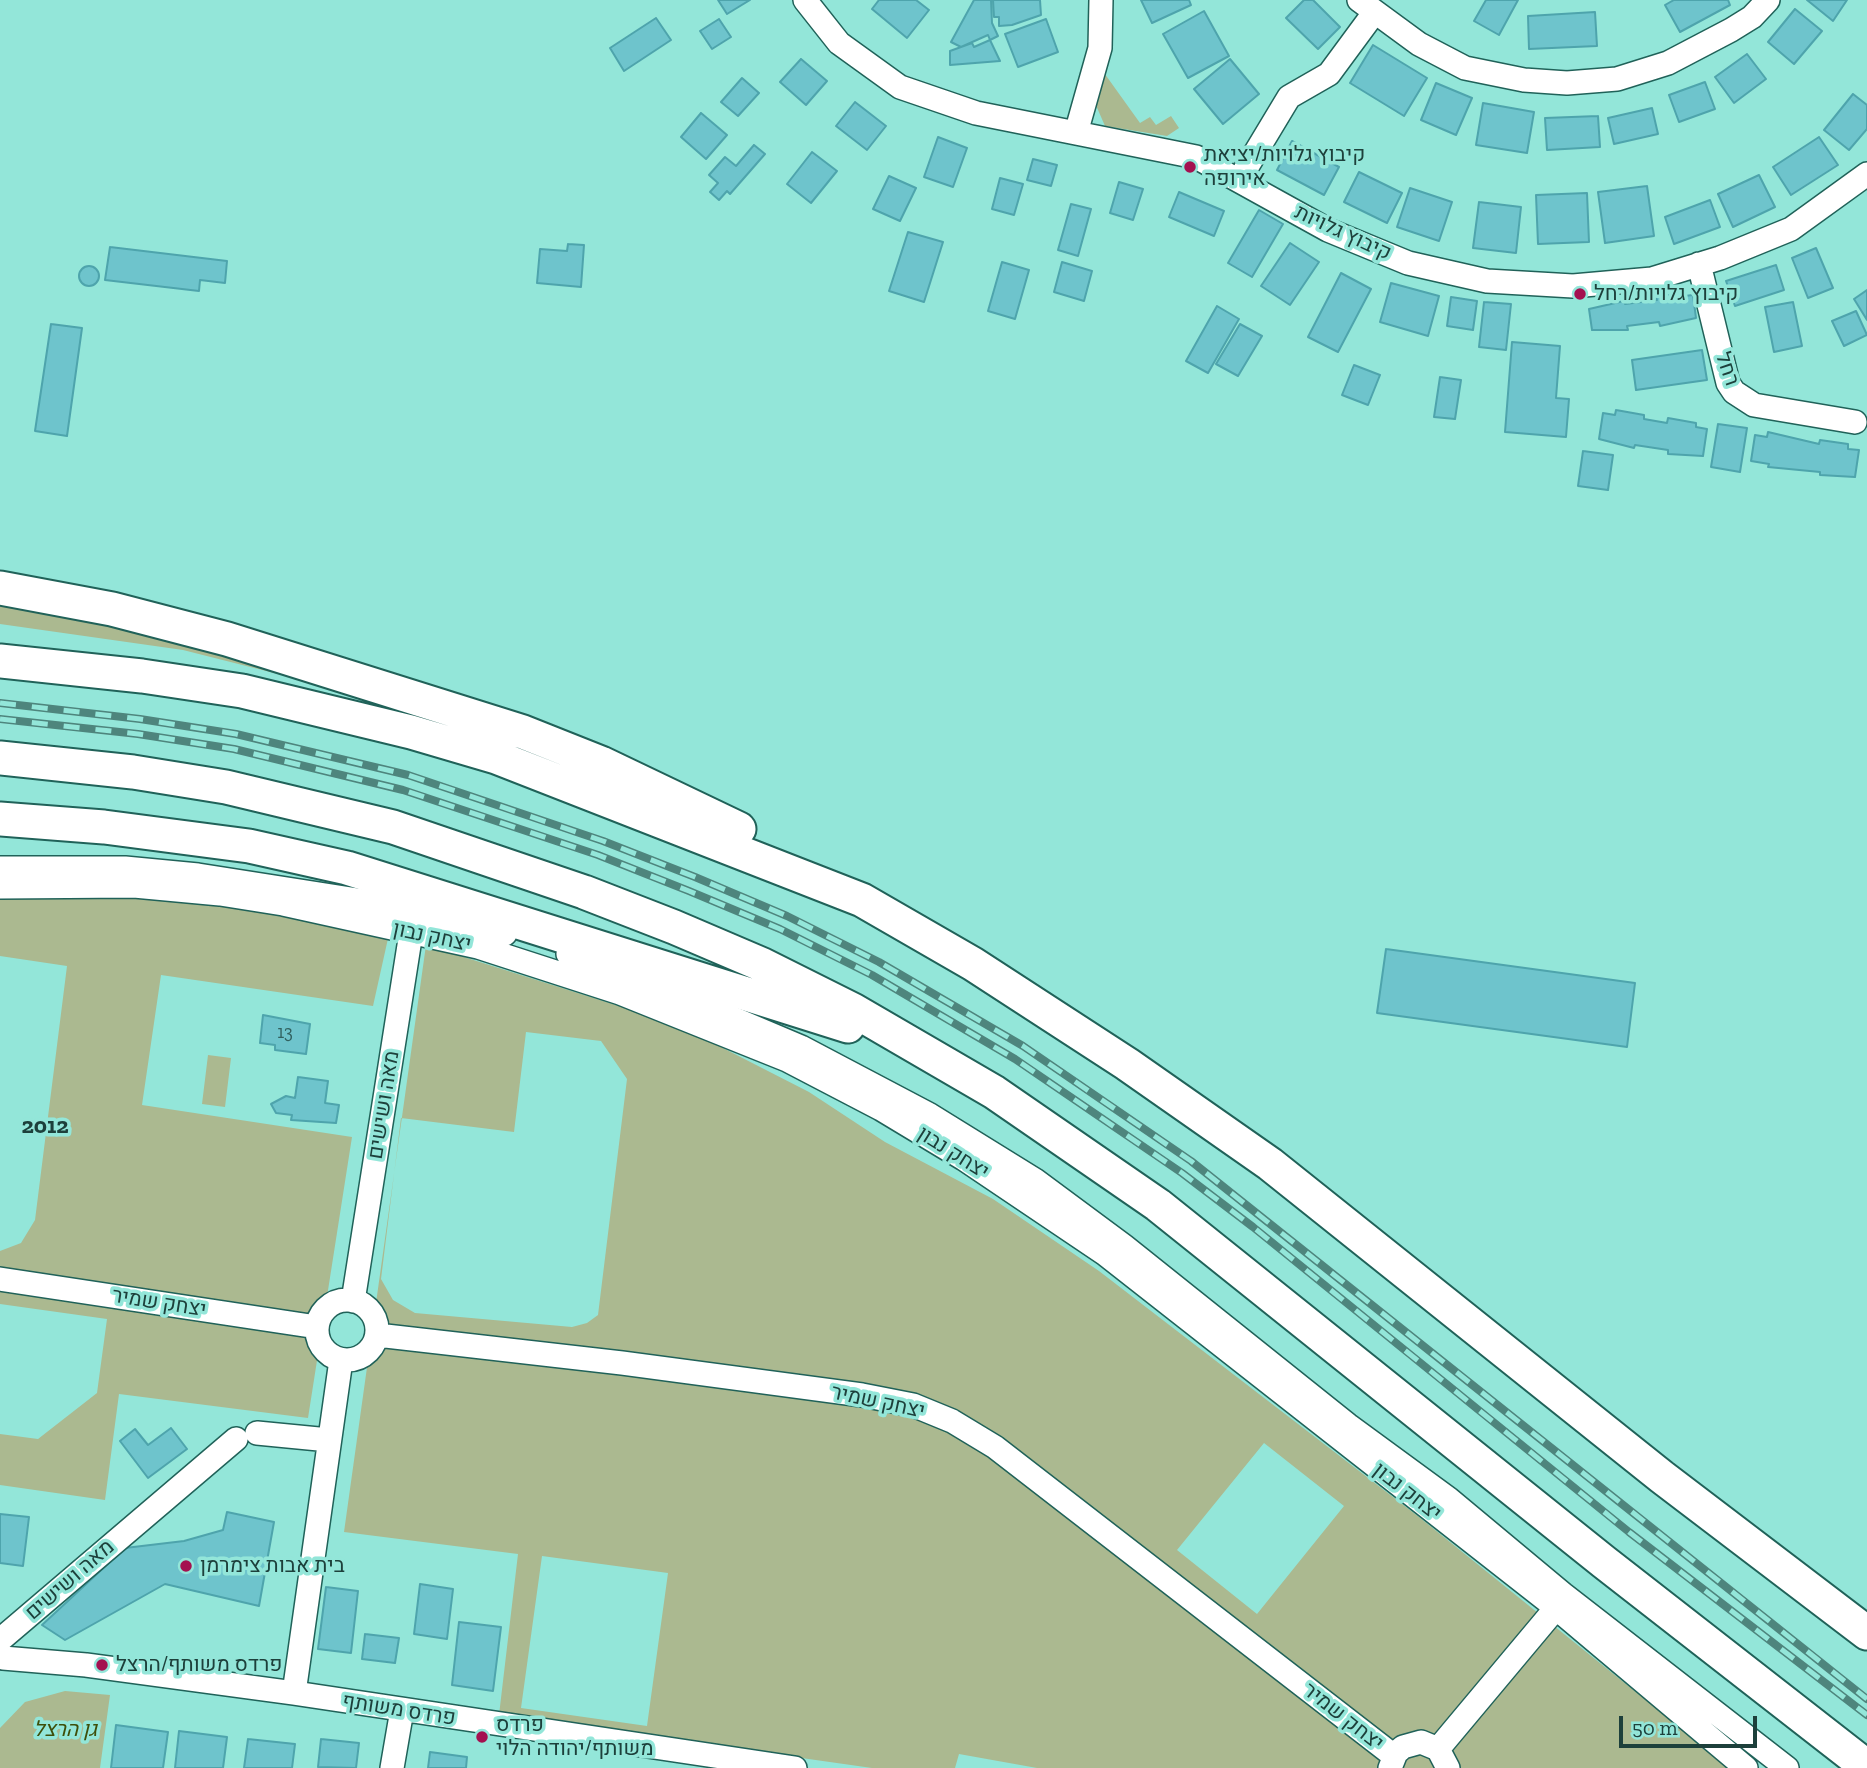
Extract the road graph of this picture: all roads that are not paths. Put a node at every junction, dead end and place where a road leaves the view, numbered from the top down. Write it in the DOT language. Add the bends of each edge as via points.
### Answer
graph roads {
  1 [pos="805,0"];
  2 [pos="1101,0"];
  3 [pos="1768,0"];
  4 [pos="1367,6"];
  5 [pos="1076,133"];
  6 [pos="1867,174"];
  7 [pos="1239,180"];
  8 [pos="1699,264"];
  9 [pos="1855,422"];
  10 [pos="0,588"];
  11 [pos="0,662"];
  12 [pos="0,758"];
  13 [pos="0,819"];
  14 [pos="0,868"];
  15 [pos="0,887"];
  16 [pos="862,900"];
  17 [pos="415,909"];
  18 [pos="411,933"];
  19 [pos="927,1051"];
  20 [pos="0,1279"];
  21 [pos="353,1301"];
  22 [pos="317,1327"];
  23 [pos="377,1335"];
  24 [pos="341,1360"];
  25 [pos="329,1440"];
  26 [pos="1556,1608"];
  27 [pos="1867,1633"];
  28 [pos="1,1656"];
  29 [pos="294,1693"];
  30 [pos="402,1710"];
  31 [pos="634,1757"];
  32 [pos="1443,1759"];
  33 [pos="1392,1762"];
  34 [pos="1867,1767"];
  35 [pos="391,1768"];
  36 [pos="795,1768"];
  37 [pos="1746,1768"];
  38 [pos="1787,1768"];
  1 -- 5 [label="street, קיבוץ גלויות" via="839,43 900,87 976,113"];
  2 -- 5 [label="street" via="1100,48"];
  3 -- 4 [label="street" via="1752,17 1668,63 1617,79 1567,83 1465,68 1419,44"];
  4 -- 7 [label="street" via="1329,74 1289,97"];
  5 -- 7 [label="street, קיבוץ גלויות" via="1196,157"];
  6 -- 8 [label="street, קיבוץ גלויות" via="1791,229"];
  7 -- 8 [label="street, קיבוץ גלויות" via="1328,230 1408,263 1487,281 1573,286 1652,279"];
  8 -- 9 [label="street, רחל" via="1734,392 1754,405"];
  10 -- 16 [label="highway" via="112,609 228,639 523,732 743,831"];
  11 -- 16 [label="highway" via="242,691 411,732 496,757"];
  12 -- 19 [label="highway" via="226,787 393,827 674,927 764,965"];
  13 -- 19 [label="highway" via="249,846 347,868"];
  14 -- 17 [label="street, יצחק נבון" via="125,868 198,874"];
  15 -- 18 [label="street, יצחק נבון" via="134,886 220,894"];
  16 -- 27 [label="highway" via="973,964 1270,1164 1662,1477"];
  17 -- 18 [label="street, מאה ושישים"];
  17 -- 38 [label="street, יצחק נבון" via="638,978 801,1047 930,1115 1035,1180"];
  18 -- 21 [label="street, מאה ושישים"];
  18 -- 26 [label="street, יצחק נבון" via="543,966 645,1002 787,1059 881,1109 1105,1254"];
  19 -- 34 [label="highway" via="1078,1147 1228,1258 1604,1562"];
  20 -- 22 [label="street, יצחק שמיר"];
  21 -- 22 [label="street" via="339,1301 328,1308"];
  21 -- 23 [label="street" via="373,1316"];
  22 -- 24 [label="street" via="320,1345"];
  23 -- 24 [label="street" via="366,1354"];
  23 -- 33 [label="street, יצחק שמיר" via="862,1395 913,1405 952,1421 995,1447"];
  24 -- 25 [label="street"];
  25 -- 28 [label="street, מאה ושישים" via="247,1436"];
  25 -- 29 [label="street"];
  26 -- 32 [label="street"];
  26 -- 37 [label="street, יצחק נבון"];
  28 -- 29 [label="street, פרדס משותף"];
  29 -- 30 [label="street, פרדס משותף"];
  30 -- 31 [label="street, פרדס משותף"];
  30 -- 35 [label="street"];
  31 -- 36 [label="street, פרדס משותף"];
  32 -- 33 [label="street" via="1430,1744 1412,1743"];
}
